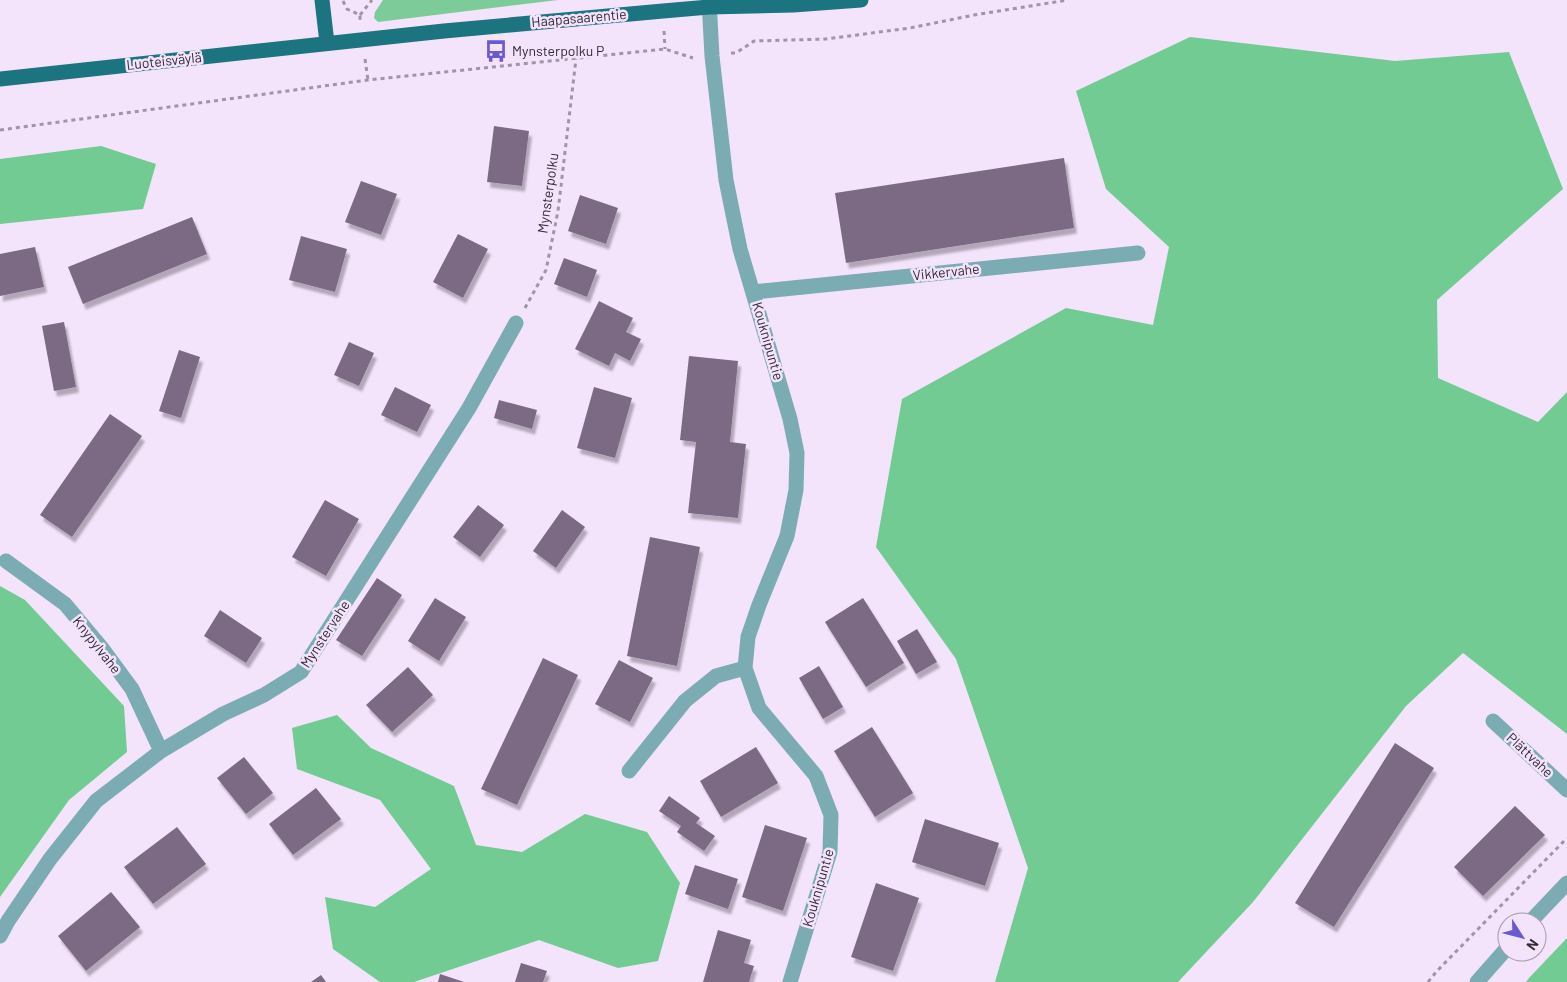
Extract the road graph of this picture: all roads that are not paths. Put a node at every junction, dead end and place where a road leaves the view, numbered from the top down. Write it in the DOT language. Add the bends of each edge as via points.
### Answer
graph roads {
  1 [pos="322,0"];
  2 [pos="862,0"];
  3 [pos="709,4"];
  4 [pos="327,43"];
  5 [pos="0,79"];
  6 [pos="1138,253"];
  7 [pos="753,292"];
  8 [pos="516,323"];
  9 [pos="6,561"];
  10 [pos="745,668"];
  11 [pos="1493,721"];
  12 [pos="161,751"];
  13 [pos="629,771"];
  14 [pos="1567,790"];
  15 [pos="1567,883"];
  16 [pos="1539,912"];
  17 [pos="0,936"];
  18 [pos="1497,959"];
  19 [pos="790,982"];
  20 [pos="1477,982"];
  1 -- 4 [label="main road"];
  2 -- 3 [label="main road, Haapasaarentie" via="794,6"];
  3 -- 4 [label="main road, Haapasaarentie"];
  3 -- 7 [label="street, Kouknipuntie" via="726,180 740,249"];
  4 -- 5 [label="main road, Luoteisväylä"];
  6 -- 7 [label="street, Vikkervahe"];
  7 -- 10 [label="street, Kouknipuntie" via="790,419 797,472 787,536 748,637"];
  8 -- 12 [label="street, Mynstervahe" via="469,408 301,672"];
  9 -- 12 [label="street, Knypylvahe" via="65,604 132,689"];
  10 -- 13 [label="street" via="716,676 685,701"];
  10 -- 19 [label="street, Kouknipuntie" via="759,708 816,776 831,814 830,852"];
  11 -- 14 [label="street, Plättvahe"];
  12 -- 17 [label="street, Mynstervahe" via="96,801 50,859"];
  15 -- 16 [label="street"];
  18 -- 20 [label="street"];
}
